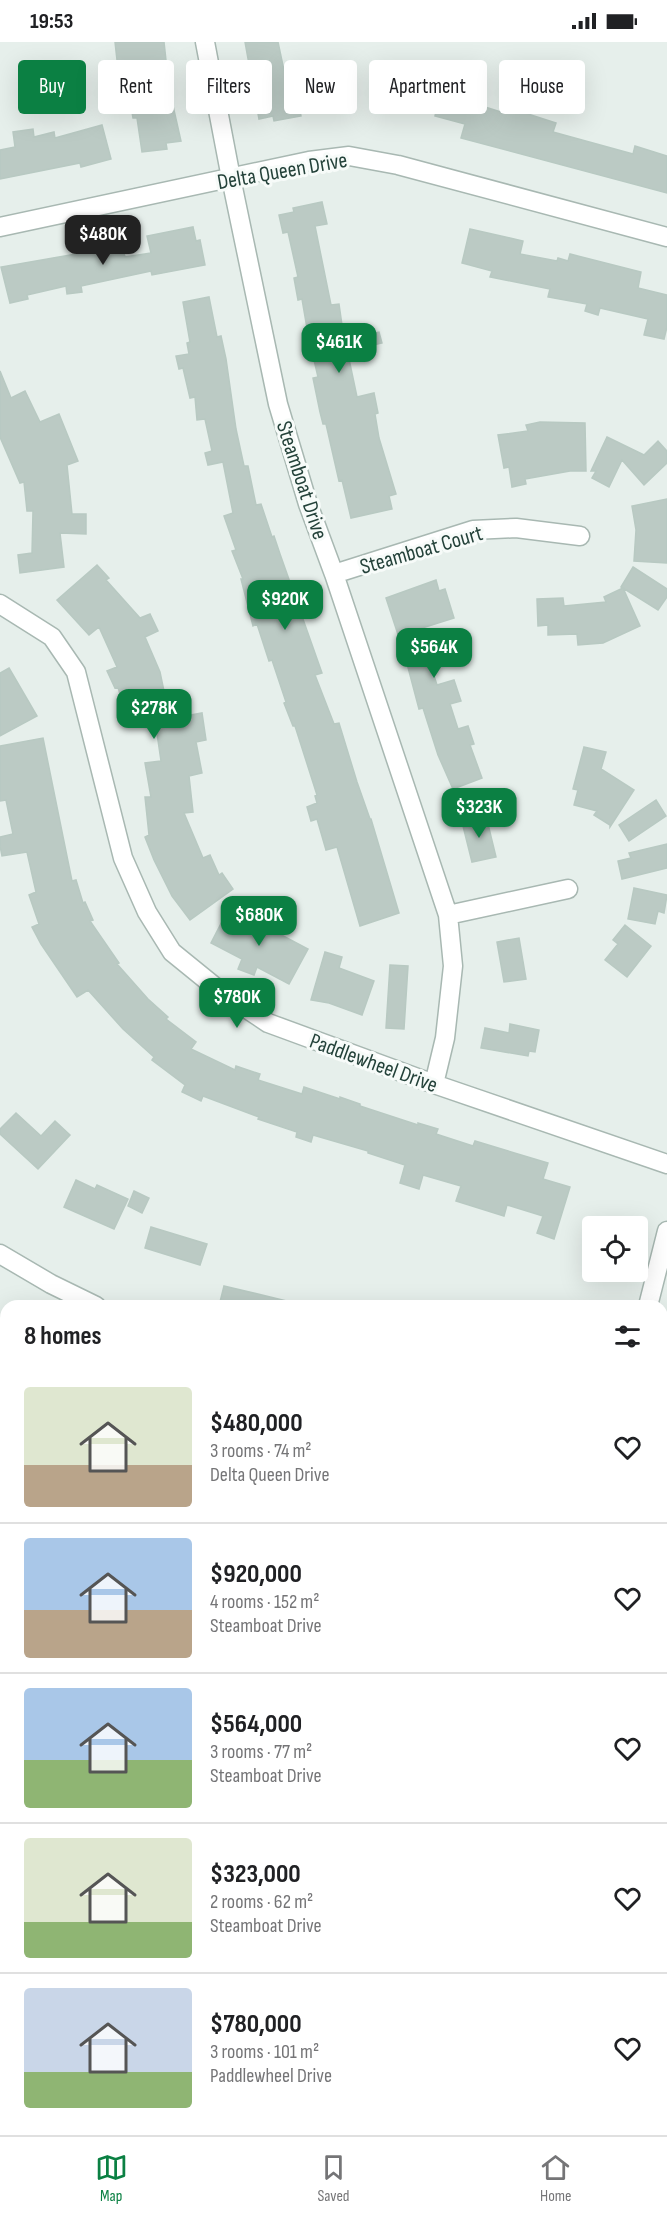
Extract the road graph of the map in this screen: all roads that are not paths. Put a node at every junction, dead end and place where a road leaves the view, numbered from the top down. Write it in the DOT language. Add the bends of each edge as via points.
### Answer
graph roads {
  1 [pos="205,42"];
  2 [pos="231,178"];
  3 [pos="0,227"];
  4 [pos="667,237"];
  5 [pos="580,536"];
  6 [pos="334,574"];
  7 [pos="0,604"];
  8 [pos="568,889"];
  9 [pos="448,915"];
  10 [pos="434,1084"];
  11 [pos="667,1164"];
  12 [pos="667,1231"];
  13 [pos="0,1254"];
  14 [pos="84,1300"];
  15 [pos="650,1300"];
  1 -- 2 [label="street, Steamboat Drive"];
  2 -- 3 [label="street, Delta Queen Drive"];
  2 -- 4 [label="street, Delta Queen Drive" via="349,156 409,168"];
  2 -- 6 [label="street, Steamboat Drive" via="278,404"];
  5 -- 6 [label="street, Steamboat Court" via="516,528 473,530"];
  6 -- 9 [label="street, Steamboat Drive"];
  7 -- 10 [label="street, Paddlewheel Drive" via="52,637 76,672 123,858 147,912 172,952 268,1023"];
  8 -- 9 [label="street"];
  9 -- 10 [label="street, Steamboat Drive" via="453,966 445,1038"];
  10 -- 11 [label="street, Paddlewheel Drive"];
  12 -- 15 [label="street"];
  13 -- 14 [label="street"];
}
